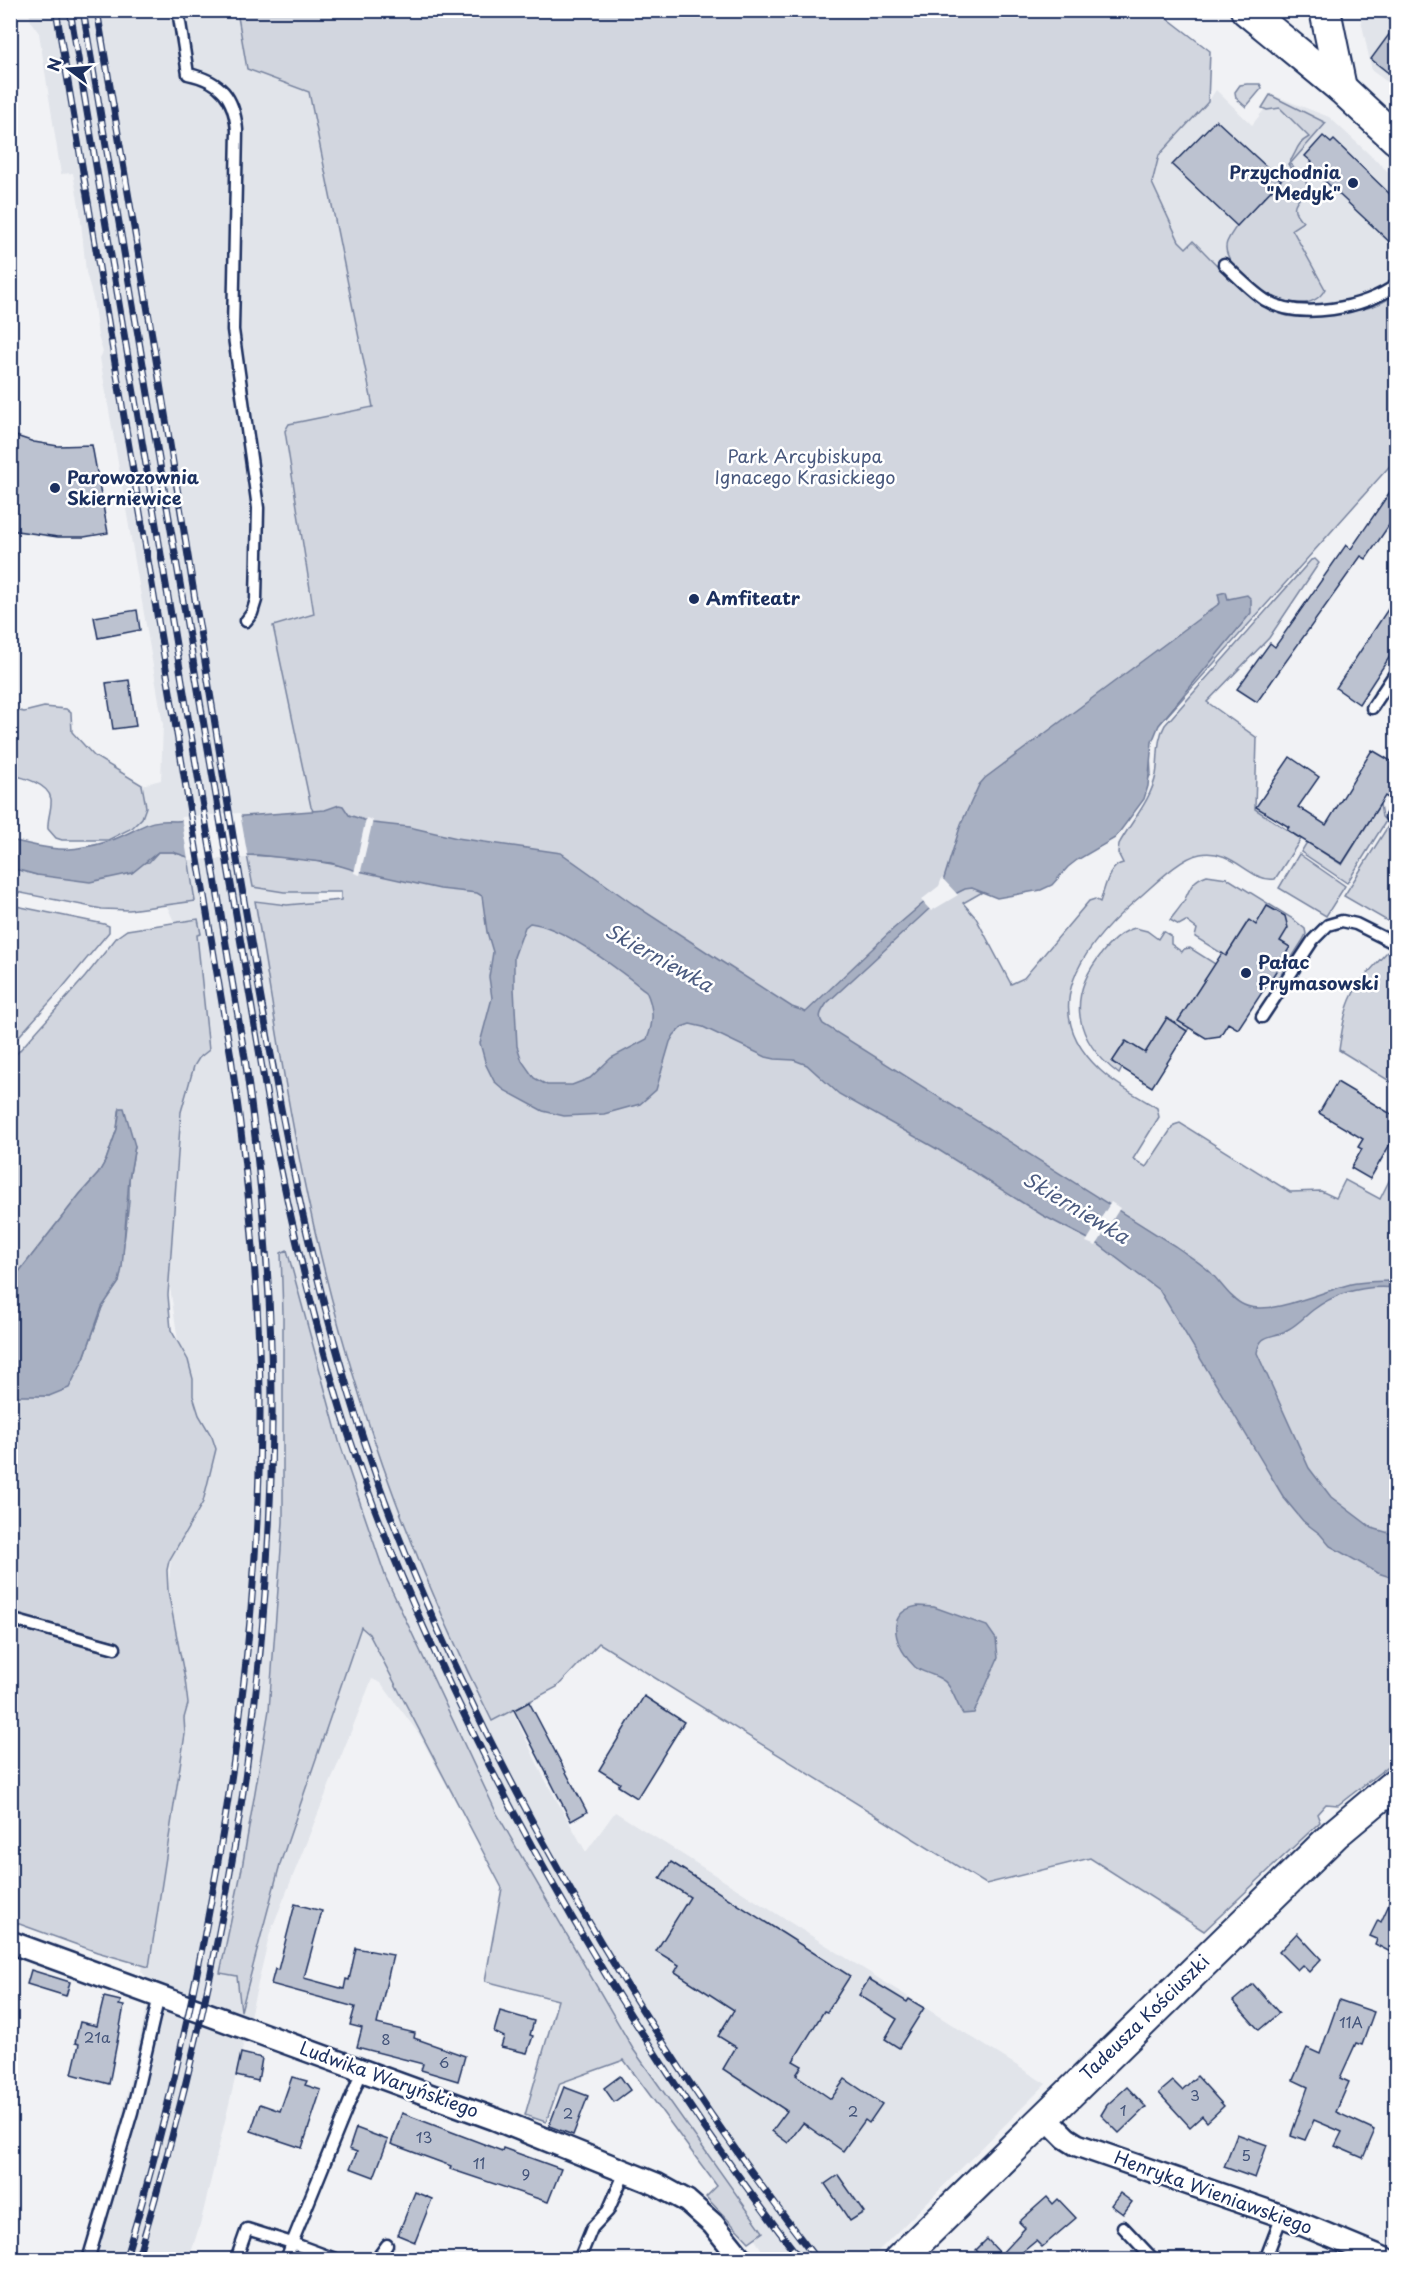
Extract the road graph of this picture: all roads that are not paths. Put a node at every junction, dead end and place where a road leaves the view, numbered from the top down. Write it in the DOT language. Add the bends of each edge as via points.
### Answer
graph roads {
  1 [pos="178,10"];
  2 [pos="1246,10"];
  3 [pos="1326,10"];
  4 [pos="1341,87"];
  5 [pos="1396,139"];
  6 [pos="1224,264"];
  7 [pos="1396,285"];
  8 [pos="246,621"];
  9 [pos="1396,672"];
  10 [pos="1372,708"];
  11 [pos="1396,944"];
  12 [pos="1262,1017"];
  13 [pos="10,1619"];
  14 [pos="115,1648"];
  15 [pos="1396,1784"];
  16 [pos="11,1945"];
  17 [pos="159,1996"];
  18 [pos="362,2071"];
  19 [pos="1044,2116"];
  20 [pos="625,2172"];
  21 [pos="1282,2216"];
  22 [pos="1123,2227"];
  23 [pos="292,2242"];
  24 [pos="387,2245"];
  25 [pos="88,2259"];
  26 [pos="236,2259"];
  27 [pos="286,2259"];
  28 [pos="338,2259"];
  29 [pos="376,2259"];
  30 [pos="579,2259"];
  31 [pos="742,2259"];
  32 [pos="898,2259"];
  33 [pos="1154,2259"];
  34 [pos="1265,2259"];
  35 [pos="1388,2259"];
  1 -- 8 [label="lane" via="188,74 220,87 236,115 233,330 259,522 255,600"];
  2 -- 4 [label="street"];
  3 -- 4 [label="street"];
  4 -- 5 [label="street"];
  6 -- 7 [label="lane" via="1265,300 1295,309 1361,304 1384,295"];
  9 -- 10 [label="lane"];
  11 -- 12 [label="lane" via="1356,924 1342,921 1328,925 1313,940"];
  13 -- 14 [label="lane"];
  15 -- 19 [label="street, Tadeusza Kościuszki" via="1335,1834"];
  16 -- 17 [label="street, Ludwika Waryńskiego"];
  17 -- 18 [label="street, Ludwika Waryńskiego"];
  17 -- 25 [label="lane" via="132,2112"];
  18 -- 20 [label="street, Ludwika Waryńskiego"];
  18 -- 23 [label="lane"];
  19 -- 21 [label="street, Henryka Wieniawskiego" via="1077,2145"];
  19 -- 32 [label="street, Tadeusza Kościuszki"];
  20 -- 30 [label="lane" via="608,2211 592,2228"];
  20 -- 31 [label="street, Ludwika Waryńskiego" via="687,2201 713,2224"];
  21 -- 34 [label="lane"];
  21 -- 35 [label="street, Henryka Wieniawskiego"];
  22 -- 33 [label="lane"];
  23 -- 26 [label="lane" via="247,2229"];
  23 -- 27 [label="lane"];
  23 -- 28 [label="lane"];
  24 -- 29 [label="lane"];
}
